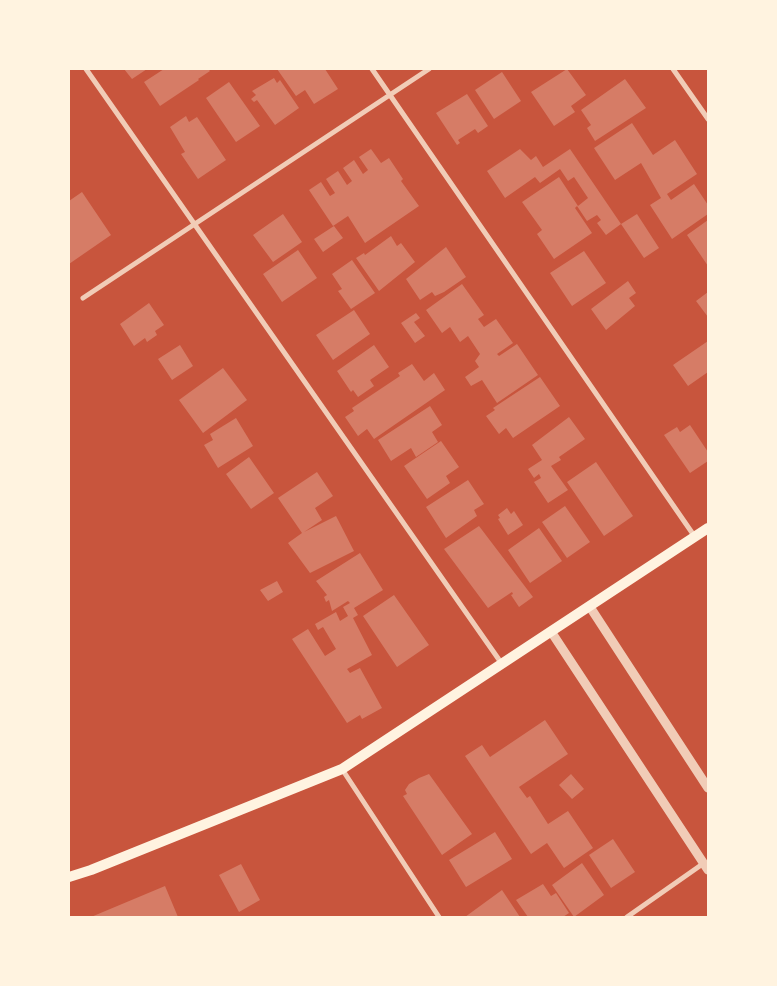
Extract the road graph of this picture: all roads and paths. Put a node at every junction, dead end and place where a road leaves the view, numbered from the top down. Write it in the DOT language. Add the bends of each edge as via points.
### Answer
graph roads {
  1 [pos="86,69"];
  2 [pos="372,69"];
  3 [pos="429,69"];
  4 [pos="673,69"];
  5 [pos="390,95"];
  6 [pos="708,120"];
  7 [pos="195,224"];
  8 [pos="83,298"];
  9 [pos="708,528"];
  10 [pos="695,537"];
  11 [pos="590,607"];
  12 [pos="552,633"];
  13 [pos="503,665"];
  14 [pos="342,769"];
  15 [pos="708,788"];
  16 [pos="706,866"];
  17 [pos="69,876"];
  18 [pos="439,917"];
  19 [pos="627,917"];
  1 -- 7 [label="street"];
  2 -- 5 [label="street"];
  3 -- 5 [label="street"];
  4 -- 6 [label="street"];
  5 -- 7 [label="street"];
  5 -- 10 [label="street"];
  7 -- 8 [label="street"];
  7 -- 13 [label="street"];
  9 -- 10 [label="main road"];
  10 -- 11 [label="main road"];
  11 -- 12 [label="main road"];
  11 -- 15 [label="street"];
  12 -- 13 [label="main road"];
  12 -- 16 [label="street"];
  13 -- 14 [label="main road"];
  14 -- 17 [label="main road"];
  14 -- 18 [label="street"];
  16 -- 19 [label="street"];
}
